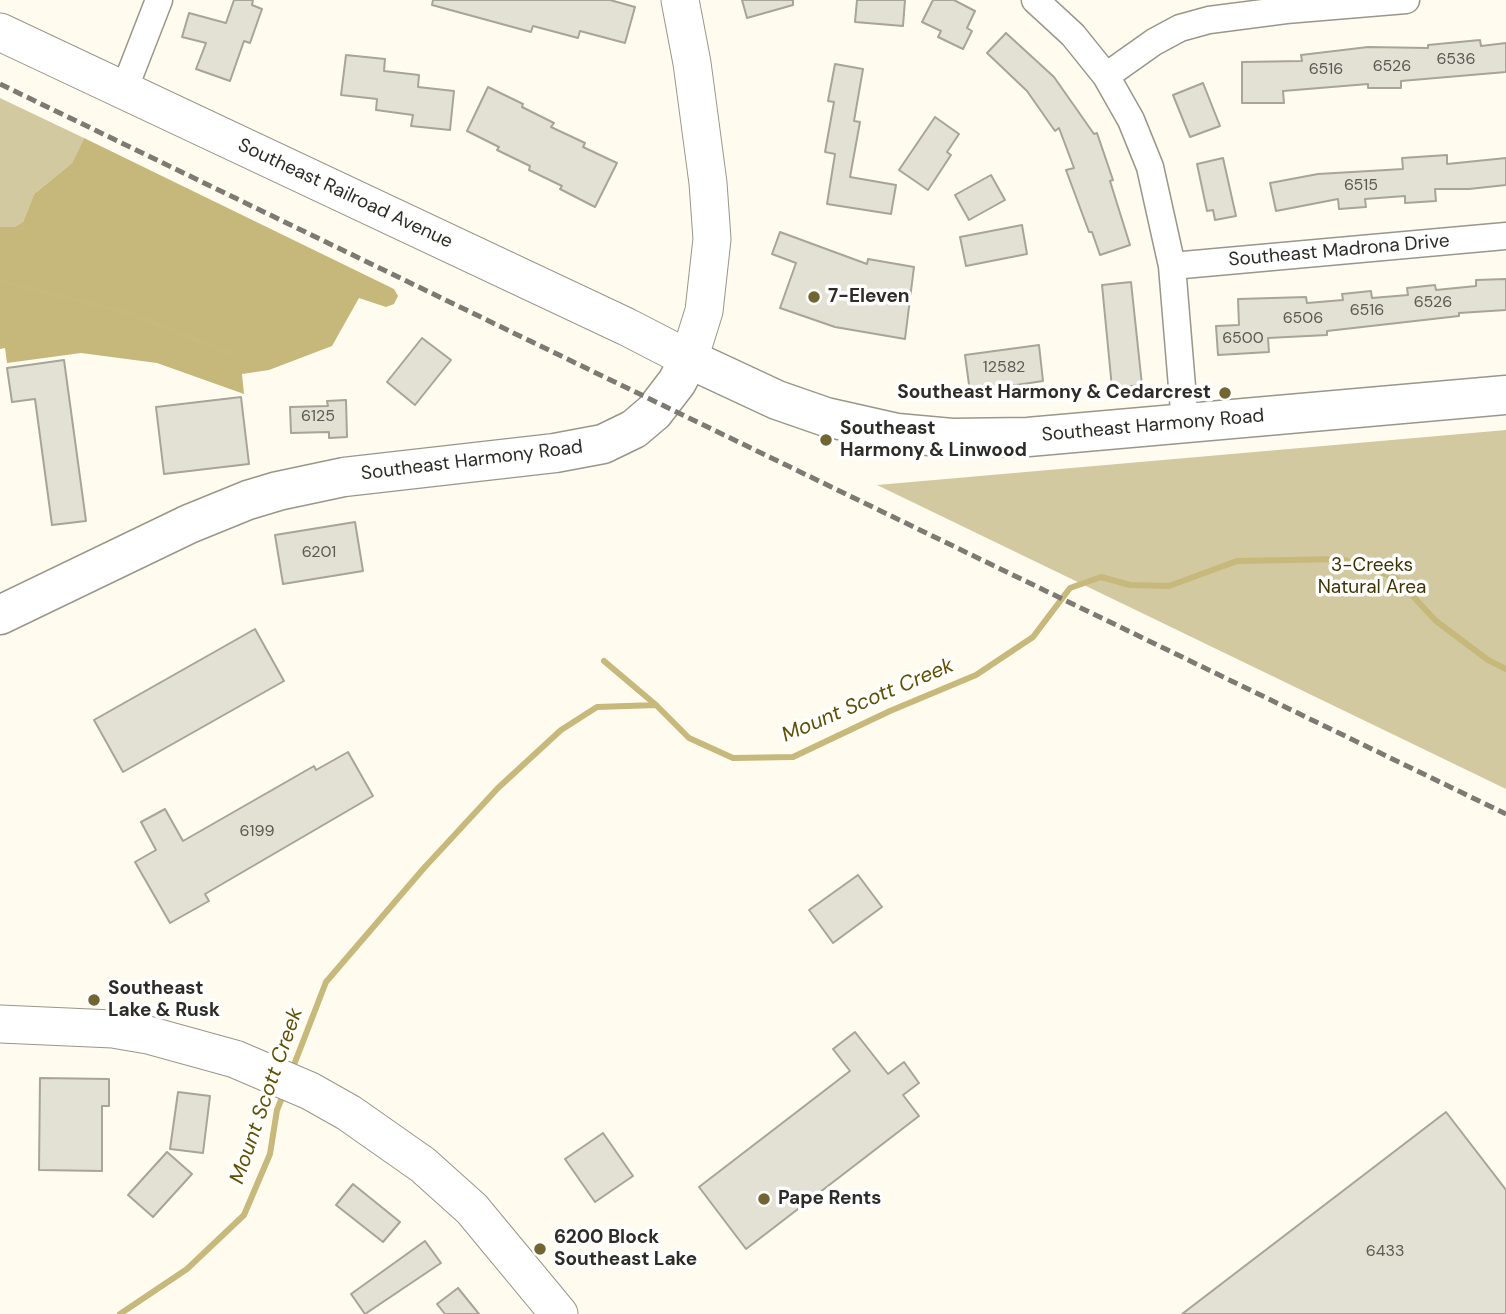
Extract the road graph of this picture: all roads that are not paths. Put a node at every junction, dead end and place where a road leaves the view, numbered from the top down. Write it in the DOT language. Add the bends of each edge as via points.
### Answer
graph roads {
  1 [pos="159,0"];
  2 [pos="680,0"];
  3 [pos="1035,0"];
  4 [pos="1406,0"];
  5 [pos="1285,5"];
  6 [pos="0,32"];
  7 [pos="1106,76"];
  8 [pos="124,90"];
  9 [pos="1506,236"];
  10 [pos="1172,266"];
  11 [pos="689,359"];
  12 [pos="1506,395"];
  13 [pos="1185,422"];
  14 [pos="0,615"];
  15 [pos="0,1024"];
  16 [pos="559,1314"];
  1 -- 8 [label="street"];
  2 -- 11 [label="street" via="692,63 712,239 702,319"];
  3 -- 7 [label="street" via="1073,35"];
  4 -- 5 [label="street"];
  5 -- 7 [label="street" via="1180,28"];
  6 -- 8 [label="street, Southeast Railroad Avenue"];
  7 -- 10 [label="street" via="1150,167"];
  8 -- 11 [label="street, Southeast Railroad Avenue"];
  9 -- 10 [label="street, Southeast Madrona Drive"];
  10 -- 13 [label="street"];
  11 -- 13 [label="main road, Southeast Harmony Road" via="777,400 897,433 974,439 1028,437"];
  11 -- 14 [label="main road, Southeast Harmony Road" via="654,412 634,429 603,444 344,477 278,491 188,524"];
  12 -- 13 [label="main road, Southeast Harmony Road"];
  15 -- 16 [label="street" via="113,1029 186,1043 310,1091 424,1165 472,1209"];
}
